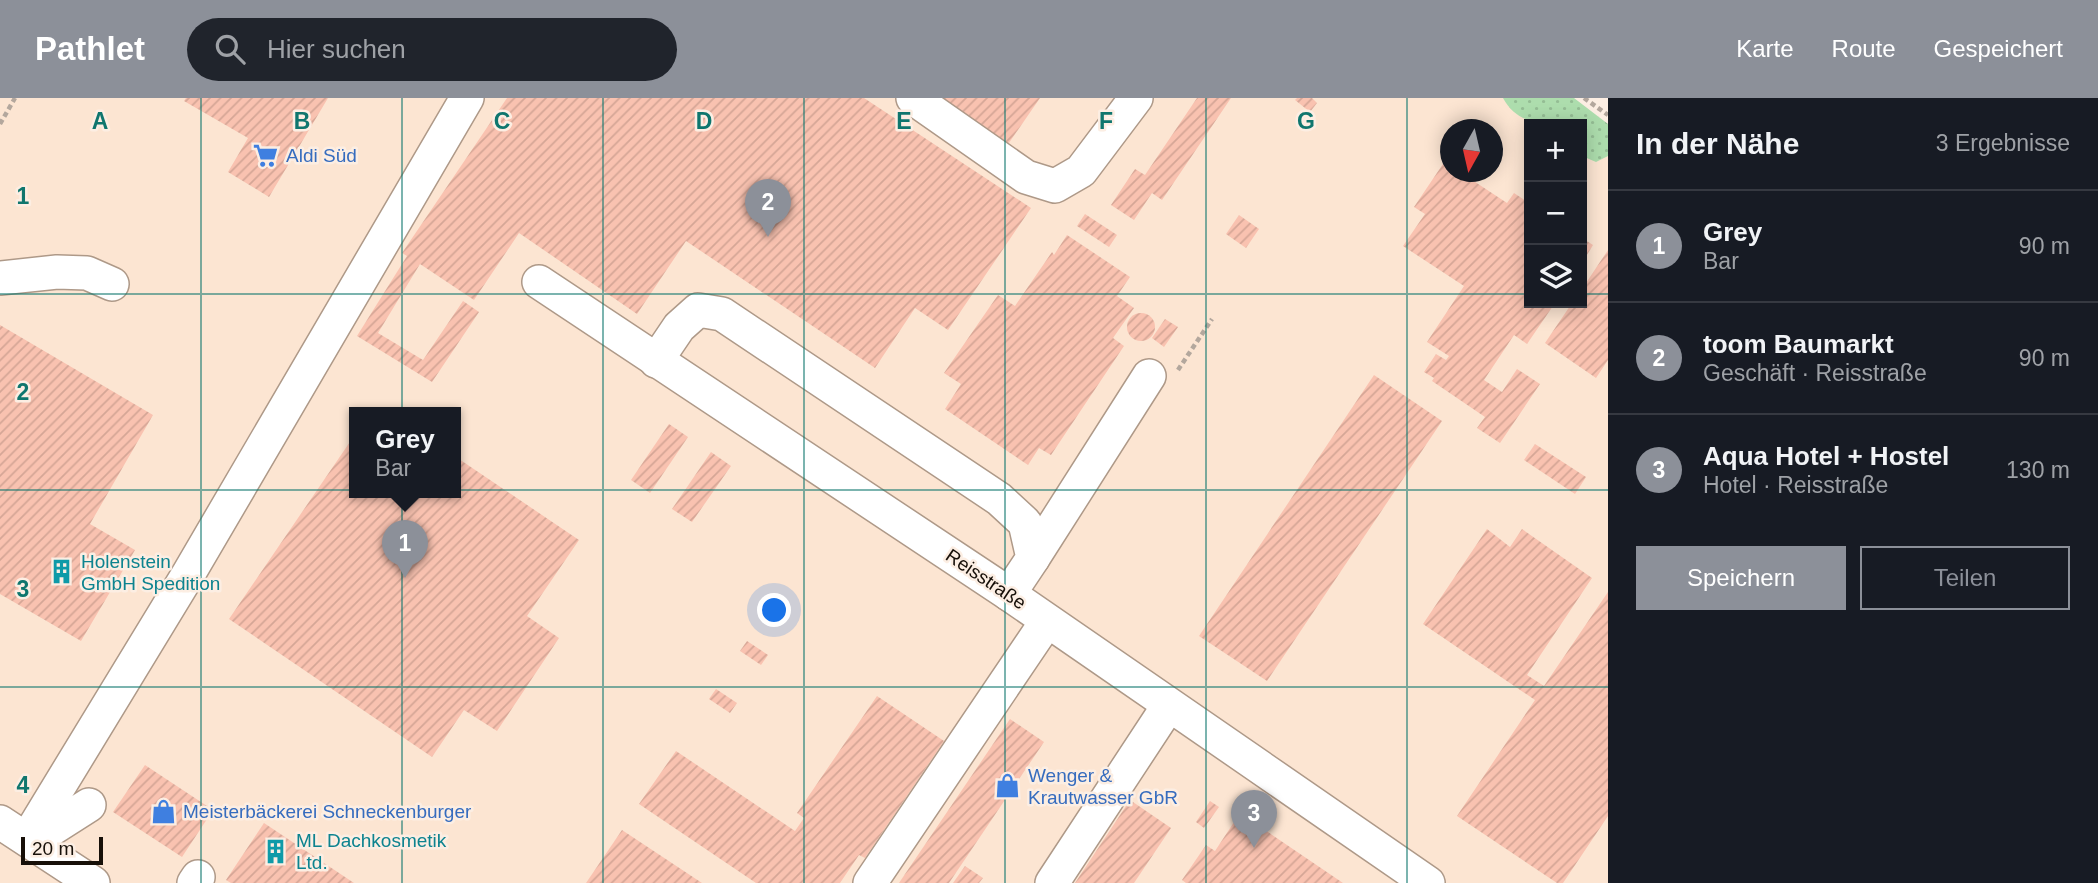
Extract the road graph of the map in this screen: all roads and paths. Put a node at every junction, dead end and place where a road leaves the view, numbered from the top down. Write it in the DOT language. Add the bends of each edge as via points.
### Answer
graph roads {
  1 [pos="15,98"];
  2 [pos="467,98"];
  3 [pos="914,98"];
  4 [pos="1136,98"];
  5 [pos="1584,98"];
  6 [pos="1608,115"];
  7 [pos="0,124"];
  8 [pos="0,278"];
  9 [pos="539,282"];
  10 [pos="112,284"];
  11 [pos="656,361"];
  12 [pos="1149,376"];
  13 [pos="1033,558"];
  14 [pos="1009,594"];
  15 [pos="1047,621"];
  16 [pos="1169,705"];
  17 [pos="89,805"];
  18 [pos="19,834"];
  19 [pos="93,883"];
  20 [pos="870,883"];
  21 [pos="1052,883"];
  22 [pos="1428,883"];
  1 -- 7 [label="path"];
  2 -- 18 [label="street" via="189,573"];
  3 -- 4 [label="street" via="1026,177 1055,186 1081,171"];
  5 -- 6 [label="path"];
  8 -- 10 [label="street" via="87,273"];
  9 -- 11 [label="street, Reisstraße"];
  11 -- 13 [label="street" via="679,327 698,310 722,314 999,499 1025,523"];
  11 -- 14 [label="street, Reisstraße"];
  12 -- 13 [label="street"];
  13 -- 14 [label="street"];
  14 -- 15 [label="street, Reisstraße"];
  15 -- 16 [label="street, Reisstraße"];
  15 -- 20 [label="street"];
  16 -- 21 [label="street"];
  16 -- 22 [label="street, Reisstraße"];
  17 -- 18 [label="street"];
  18 -- 19 [label="street"];
}
